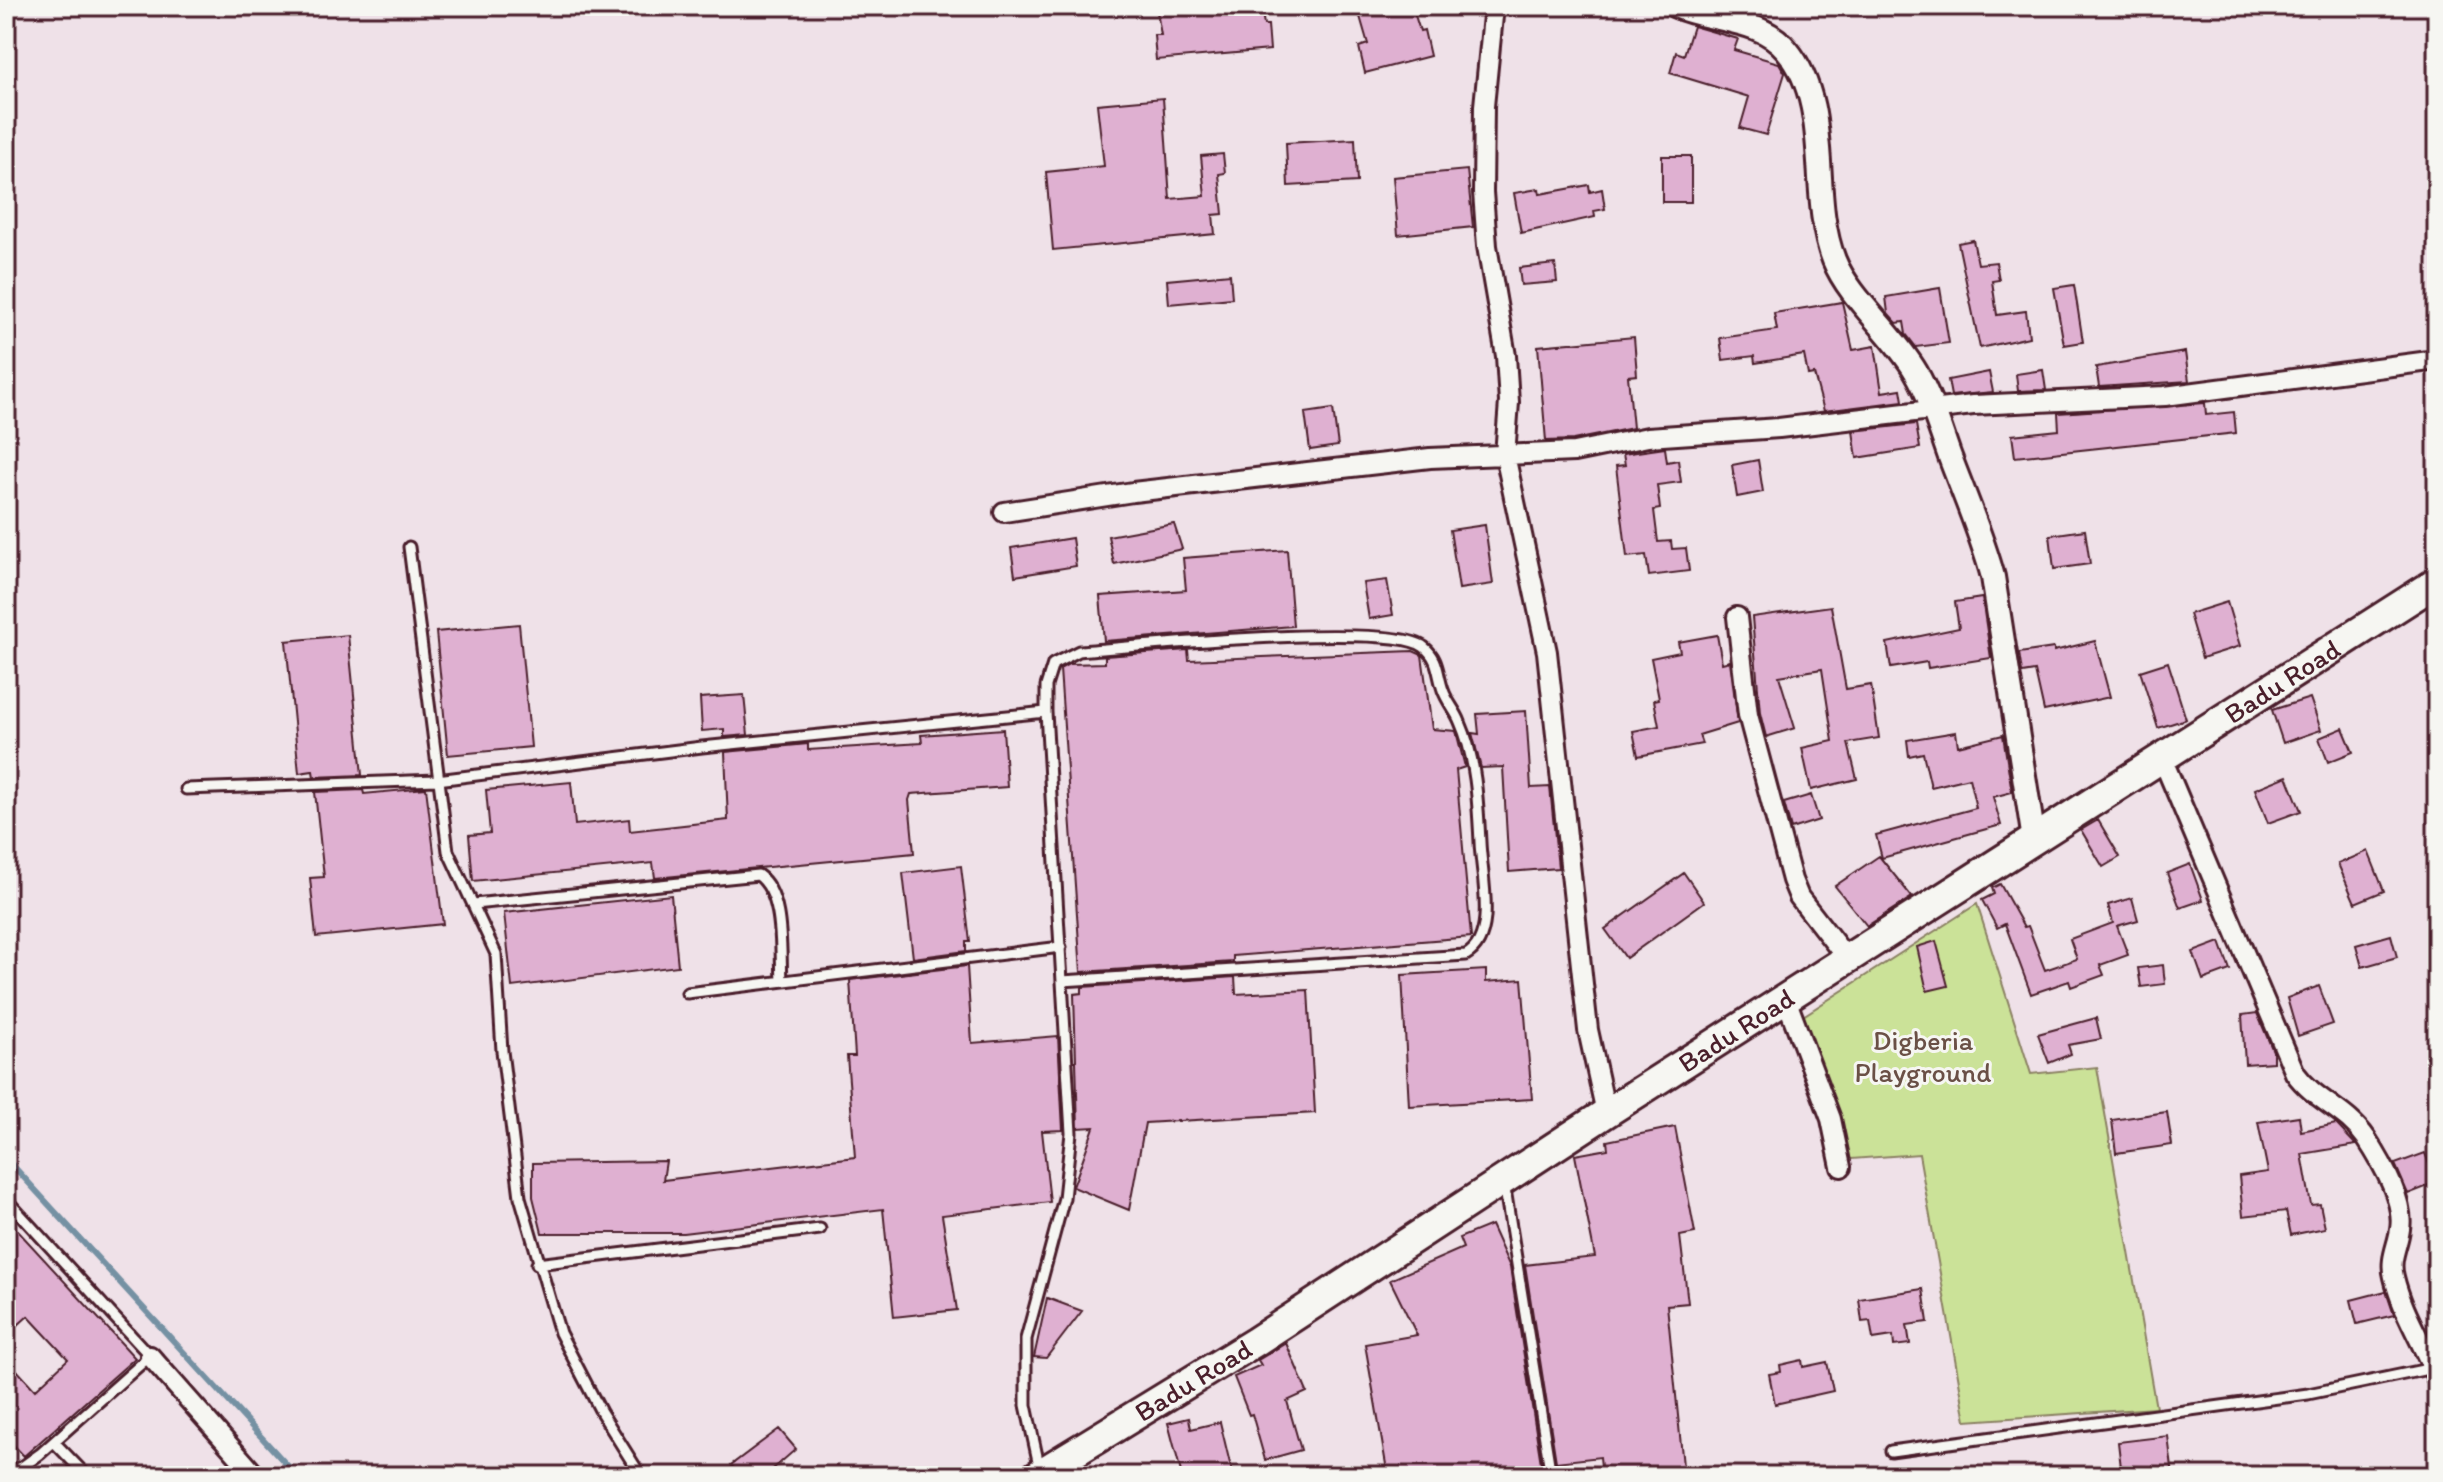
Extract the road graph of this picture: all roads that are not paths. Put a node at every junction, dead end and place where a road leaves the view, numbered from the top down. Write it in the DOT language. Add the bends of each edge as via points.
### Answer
graph roads {
  1 [pos="1494,6"];
  2 [pos="1676,6"];
  3 [pos="2437,360"];
  4 [pos="1933,410"];
  5 [pos="1505,455"];
  6 [pos="1004,512"];
  7 [pos="409,547"];
  8 [pos="2437,582"];
  9 [pos="1737,617"];
  10 [pos="1046,712"];
  11 [pos="2162,758"];
  12 [pos="437,780"];
  13 [pos="186,789"];
  14 [pos="2034,840"];
  15 [pos="474,904"];
  16 [pos="1061,947"];
  17 [pos="1848,960"];
  18 [pos="782,981"];
  19 [pos="1062,981"];
  20 [pos="687,993"];
  21 [pos="1786,999"];
  22 [pos="1606,1113"];
  23 [pos="1841,1167"];
  24 [pos="1504,1179"];
  25 [pos="6,1199"];
  26 [pos="820,1229"];
  27 [pos="537,1264"];
  28 [pos="150,1356"];
  29 [pos="2435,1373"];
  30 [pos="54,1442"];
  31 [pos="1891,1451"];
  32 [pos="6,1472"];
  33 [pos="84,1473"];
  34 [pos="1038,1474"];
  35 [pos="72,1476"];
  36 [pos="256,1476"];
  37 [pos="641,1476"];
  38 [pos="1551,1476"];
  1 -- 5 [label="street" via="1483,122 1483,192 1506,356"];
  2 -- 4 [label="street" via="1759,29 1784,46 1800,69 1834,261 1896,341"];
  3 -- 4 [label="street" via="2195,393"];
  4 -- 5 [label="street" via="1648,437 1574,452"];
  4 -- 14 [label="street" via="1993,577"];
  5 -- 6 [label="street" via="1430,458"];
  5 -- 22 [label="street" via="1547,652 1588,1030"];
  7 -- 12 [label="lane"];
  8 -- 11 [label="main road, Badu Road"];
  9 -- 17 [label="street" via="1748,715 1792,880 1799,897"];
  10 -- 12 [label="lane"];
  10 -- 16 [label="lane"];
  10 -- 19 [label="lane" via="1053,664 1079,651 1287,637 1406,640 1423,646 1437,662 1443,690 1459,719 1469,748 1480,834 1483,937 1466,955"];
  11 -- 14 [label="main road, Badu Road"];
  11 -- 29 [label="street" via="2295,1073 2308,1091 2353,1120 2382,1166 2401,1228 2392,1272 2401,1307"];
  12 -- 13 [label="lane"];
  12 -- 15 [label="lane" via="448,851"];
  14 -- 17 [label="main road, Badu Road"];
  15 -- 18 [label="lane" via="758,875 775,902"];
  15 -- 27 [label="lane" via="496,954 511,1139"];
  16 -- 18 [label="lane"];
  16 -- 19 [label="lane"];
  17 -- 21 [label="main road, Badu Road"];
  18 -- 20 [label="lane"];
  19 -- 34 [label="lane" via="1070,1166 1026,1339 1025,1373"];
  21 -- 22 [label="main road, Badu Road"];
  21 -- 23 [label="street" via="1831,1119"];
  22 -- 24 [label="main road, Badu Road"];
  24 -- 34 [label="main road, Badu Road" via="1255,1342"];
  24 -- 38 [label="lane"];
  25 -- 28 [label="lane"];
  26 -- 27 [label="lane"];
  27 -- 37 [label="lane" via="560,1333"];
  28 -- 30 [label="lane"];
  28 -- 36 [label="street"];
  29 -- 31 [label="lane"];
  30 -- 32 [label="lane" via="22,1467"];
  30 -- 33 [label="lane"];
  33 -- 35 [label="lane"];
}
